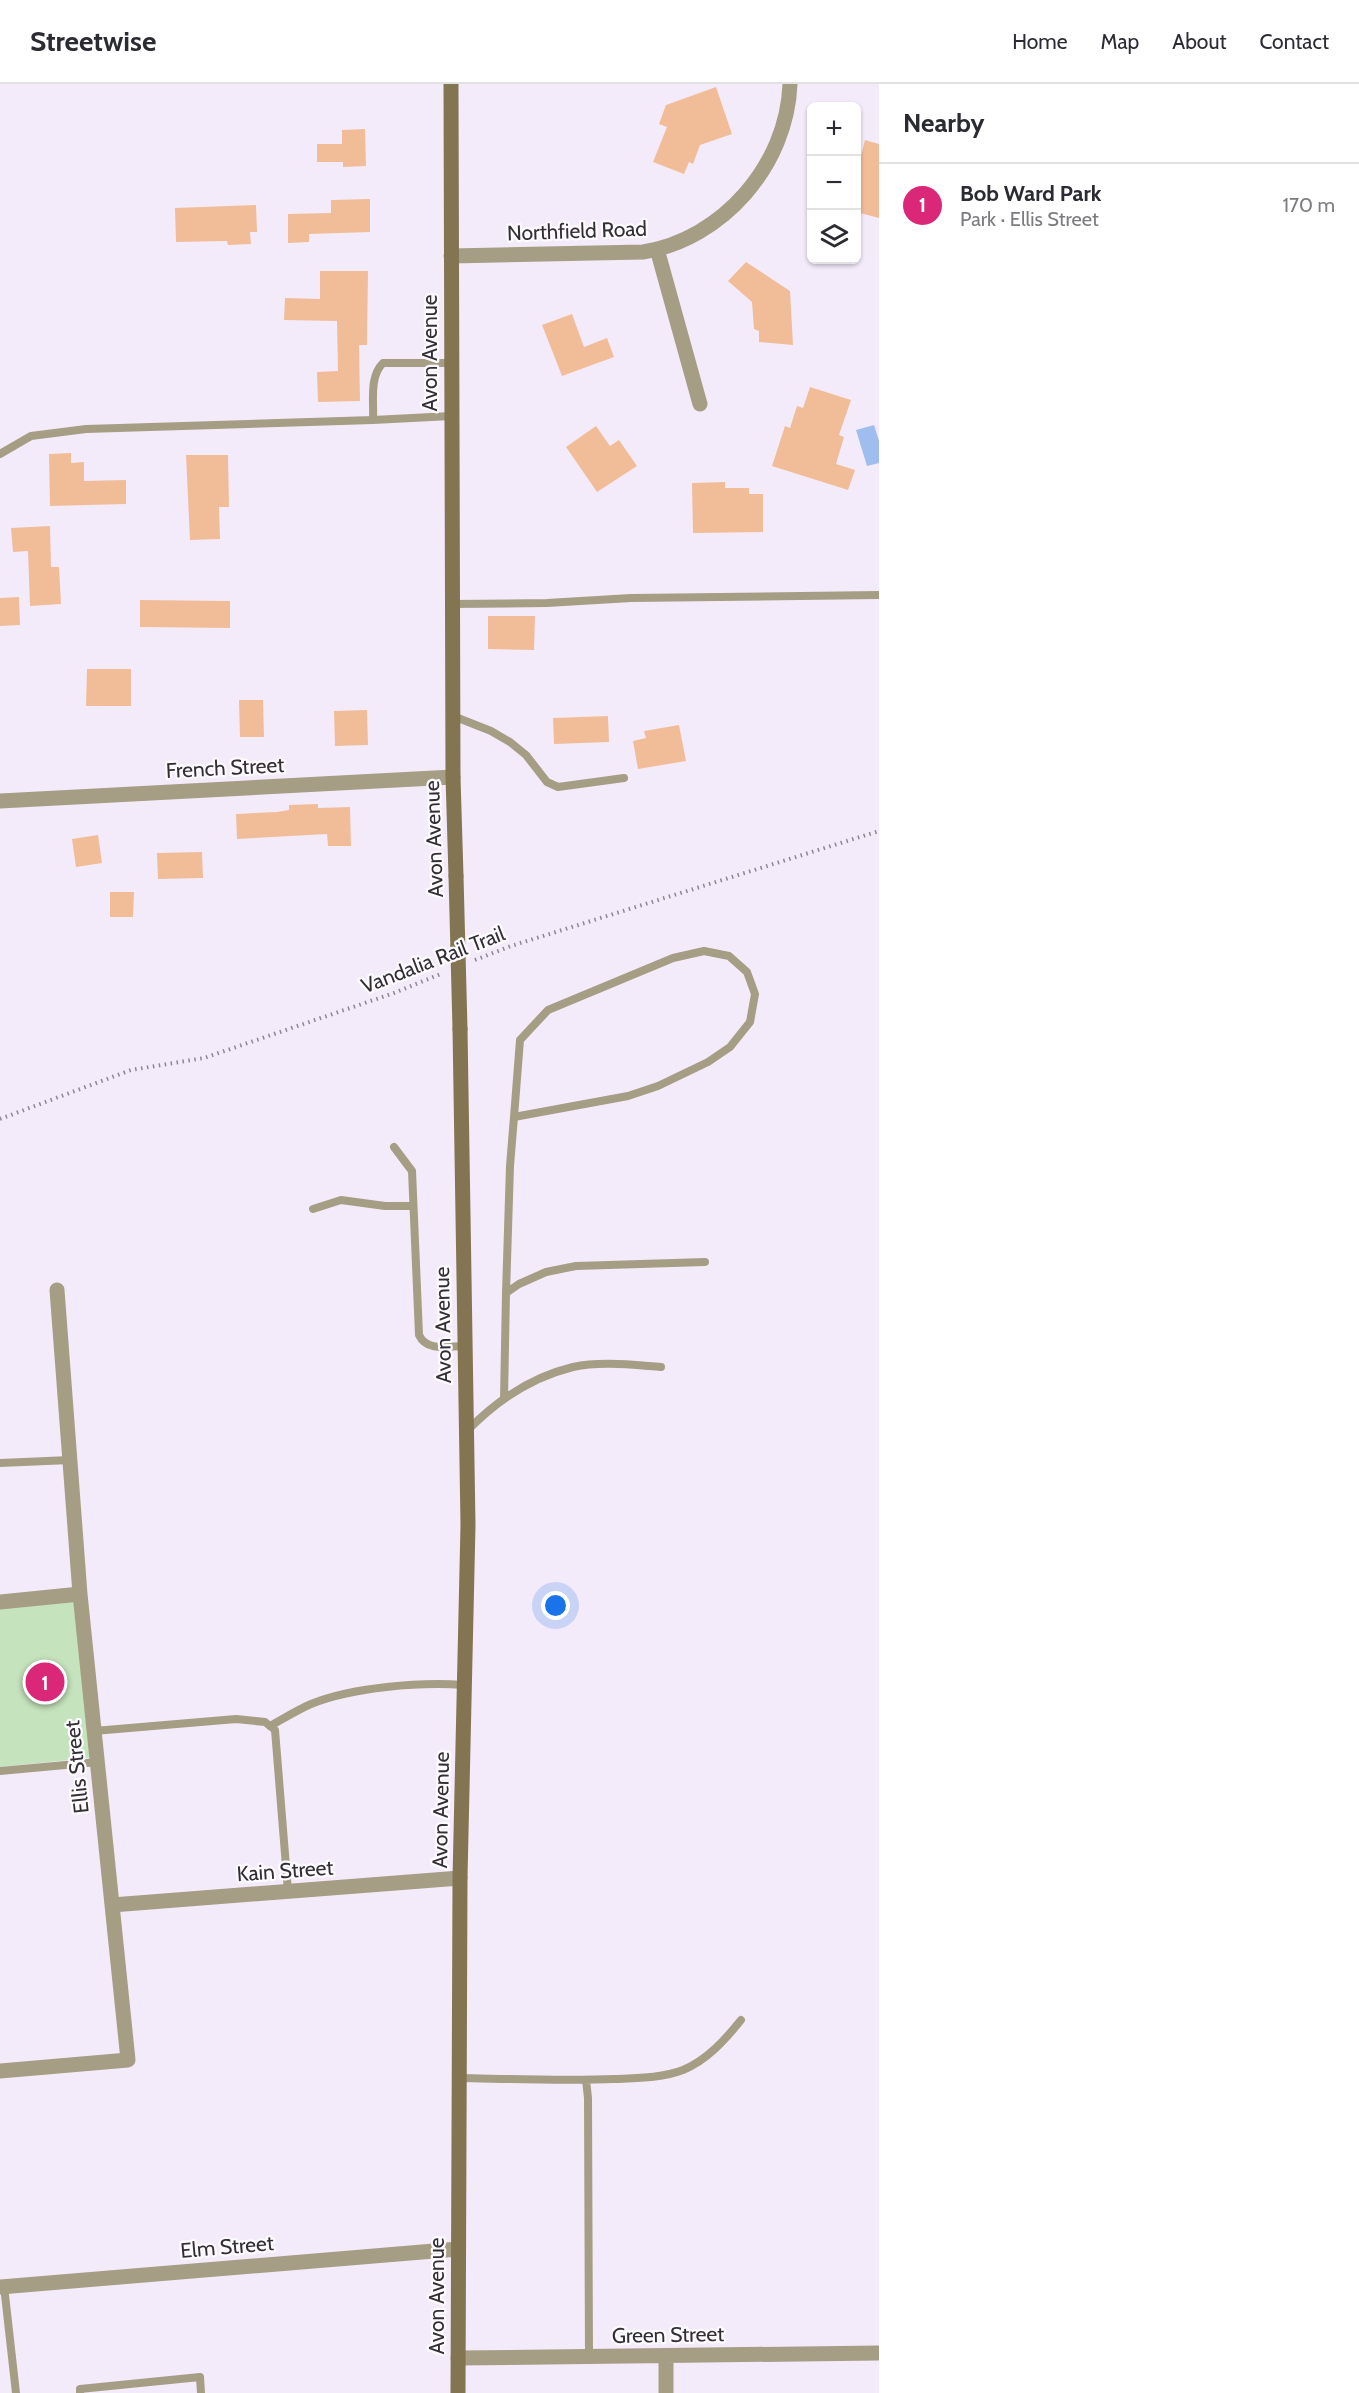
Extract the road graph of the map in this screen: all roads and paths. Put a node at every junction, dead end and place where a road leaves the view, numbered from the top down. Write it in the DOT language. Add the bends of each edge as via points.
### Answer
graph roads {
  1 [pos="451,84"];
  2 [pos="790,84"];
  3 [pos="657,249"];
  4 [pos="451,256"];
  5 [pos="451,363"];
  6 [pos="700,404"];
  7 [pos="451,416"];
  8 [pos="373,420"];
  9 [pos="0,454"];
  10 [pos="879,595"];
  11 [pos="452,604"];
  12 [pos="453,716"];
  13 [pos="453,777"];
  14 [pos="624,778"];
  15 [pos="0,801"];
  16 [pos="879,831"];
  17 [pos="468,963"];
  18 [pos="447,972"];
  19 [pos="514,1117"];
  20 [pos="0,1119"];
  21 [pos="394,1147"];
  22 [pos="414,1206"];
  23 [pos="313,1209"];
  24 [pos="705,1263"];
  25 [pos="57,1290"];
  26 [pos="506,1293"];
  27 [pos="465,1346"];
  28 [pos="662,1367"];
  29 [pos="504,1399"];
  30 [pos="466,1432"];
  31 [pos="70,1460"];
  32 [pos="0,1463"];
  33 [pos="80,1594"];
  34 [pos="0,1602"];
  35 [pos="464,1685"];
  36 [pos="270,1726"];
  37 [pos="94,1731"];
  38 [pos="98,1762"];
  39 [pos="0,1771"];
  40 [pos="460,1878"];
  41 [pos="288,1891"];
  42 [pos="112,1905"];
  43 [pos="741,2020"];
  44 [pos="0,2071"];
  45 [pos="459,2078"];
  46 [pos="586,2080"];
  47 [pos="458,2249"];
  48 [pos="2,2287"];
  49 [pos="879,2353"];
  50 [pos="666,2356"];
  51 [pos="589,2357"];
  52 [pos="458,2358"];
  53 [pos="16,2393"];
  54 [pos="80,2393"];
  55 [pos="201,2393"];
  56 [pos="458,2393"];
  57 [pos="666,2393"];
  1 -- 4 [label="main road, Avon Avenue"];
  2 -- 3 [label="street, Northfield Road" via="783,126 772,153 745,194 707,227"];
  3 -- 4 [label="street, Northfield Road"];
  3 -- 6 [label="street"];
  4 -- 5 [label="main road, Avon Avenue"];
  5 -- 7 [label="main road, Avon Avenue"];
  5 -- 8 [label="lane" via="383,363 374,378"];
  7 -- 8 [label="lane"];
  7 -- 11 [label="main road, Avon Avenue"];
  8 -- 9 [label="lane" via="86,429 31,436"];
  10 -- 11 [label="lane"];
  11 -- 12 [label="main road, Avon Avenue"];
  12 -- 13 [label="main road, Avon Avenue"];
  12 -- 14 [label="lane" via="510,742 547,782 558,787"];
  13 -- 15 [label="street, French Street"];
  13 -- 27 [label="main road, Avon Avenue, bridge"];
  16 -- 17 [label="path, Vandalia Rail Trail" via="511,946"];
  18 -- 20 [label="path, Vandalia Rail Trail" via="204,1058 131,1070"];
  19 -- 19 [label="lane" via="520,1040 548,1010 673,958 704,951 729,956 747,972 755,994 750,1022 730,1047 708,1062 628,1096"];
  19 -- 26 [label="lane"];
  21 -- 22 [label="lane" via="412,1171"];
  22 -- 23 [label="lane" via="341,1200"];
  22 -- 27 [label="lane" via="419,1335 428,1346"];
  24 -- 26 [label="lane" via="576,1266 546,1272"];
  25 -- 31 [label="street, Ellis Street"];
  26 -- 29 [label="lane"];
  27 -- 30 [label="main road, Avon Avenue"];
  28 -- 29 [label="lane" via="575,1367 546,1376"];
  29 -- 30 [label="lane"];
  30 -- 35 [label="main road, Avon Avenue"];
  31 -- 32 [label="lane"];
  31 -- 33 [label="street, Ellis Street"];
  33 -- 34 [label="street"];
  33 -- 37 [label="street, Ellis Street"];
  35 -- 36 [label="lane" via="428,1683 329,1698"];
  35 -- 40 [label="main road, Avon Avenue"];
  36 -- 37 [label="lane" via="236,1719"];
  36 -- 41 [label="lane" via="275,1730"];
  37 -- 38 [label="street, Ellis Street"];
  38 -- 39 [label="lane"];
  38 -- 42 [label="street, Ellis Street"];
  40 -- 41 [label="street, Kain Street"];
  40 -- 45 [label="main road, Avon Avenue"];
  41 -- 42 [label="street, Kain Street"];
  42 -- 44 [label="street, Ellis Street" via="128,2060"];
  43 -- 46 [label="lane" via="703,2059 682,2070 651,2077"];
  45 -- 46 [label="lane"];
  45 -- 47 [label="main road, Avon Avenue"];
  46 -- 51 [label="lane"];
  47 -- 48 [label="street, Elm Street"];
  47 -- 52 [label="main road, Avon Avenue"];
  48 -- 53 [label="lane"];
  49 -- 50 [label="street, Green Street"];
  50 -- 51 [label="street, Green Street"];
  50 -- 57 [label="street"];
  51 -- 52 [label="street, Green Street"];
  52 -- 56 [label="main road, Avon Avenue"];
  54 -- 55 [label="lane" via="80,2389 200,2377"];
}
